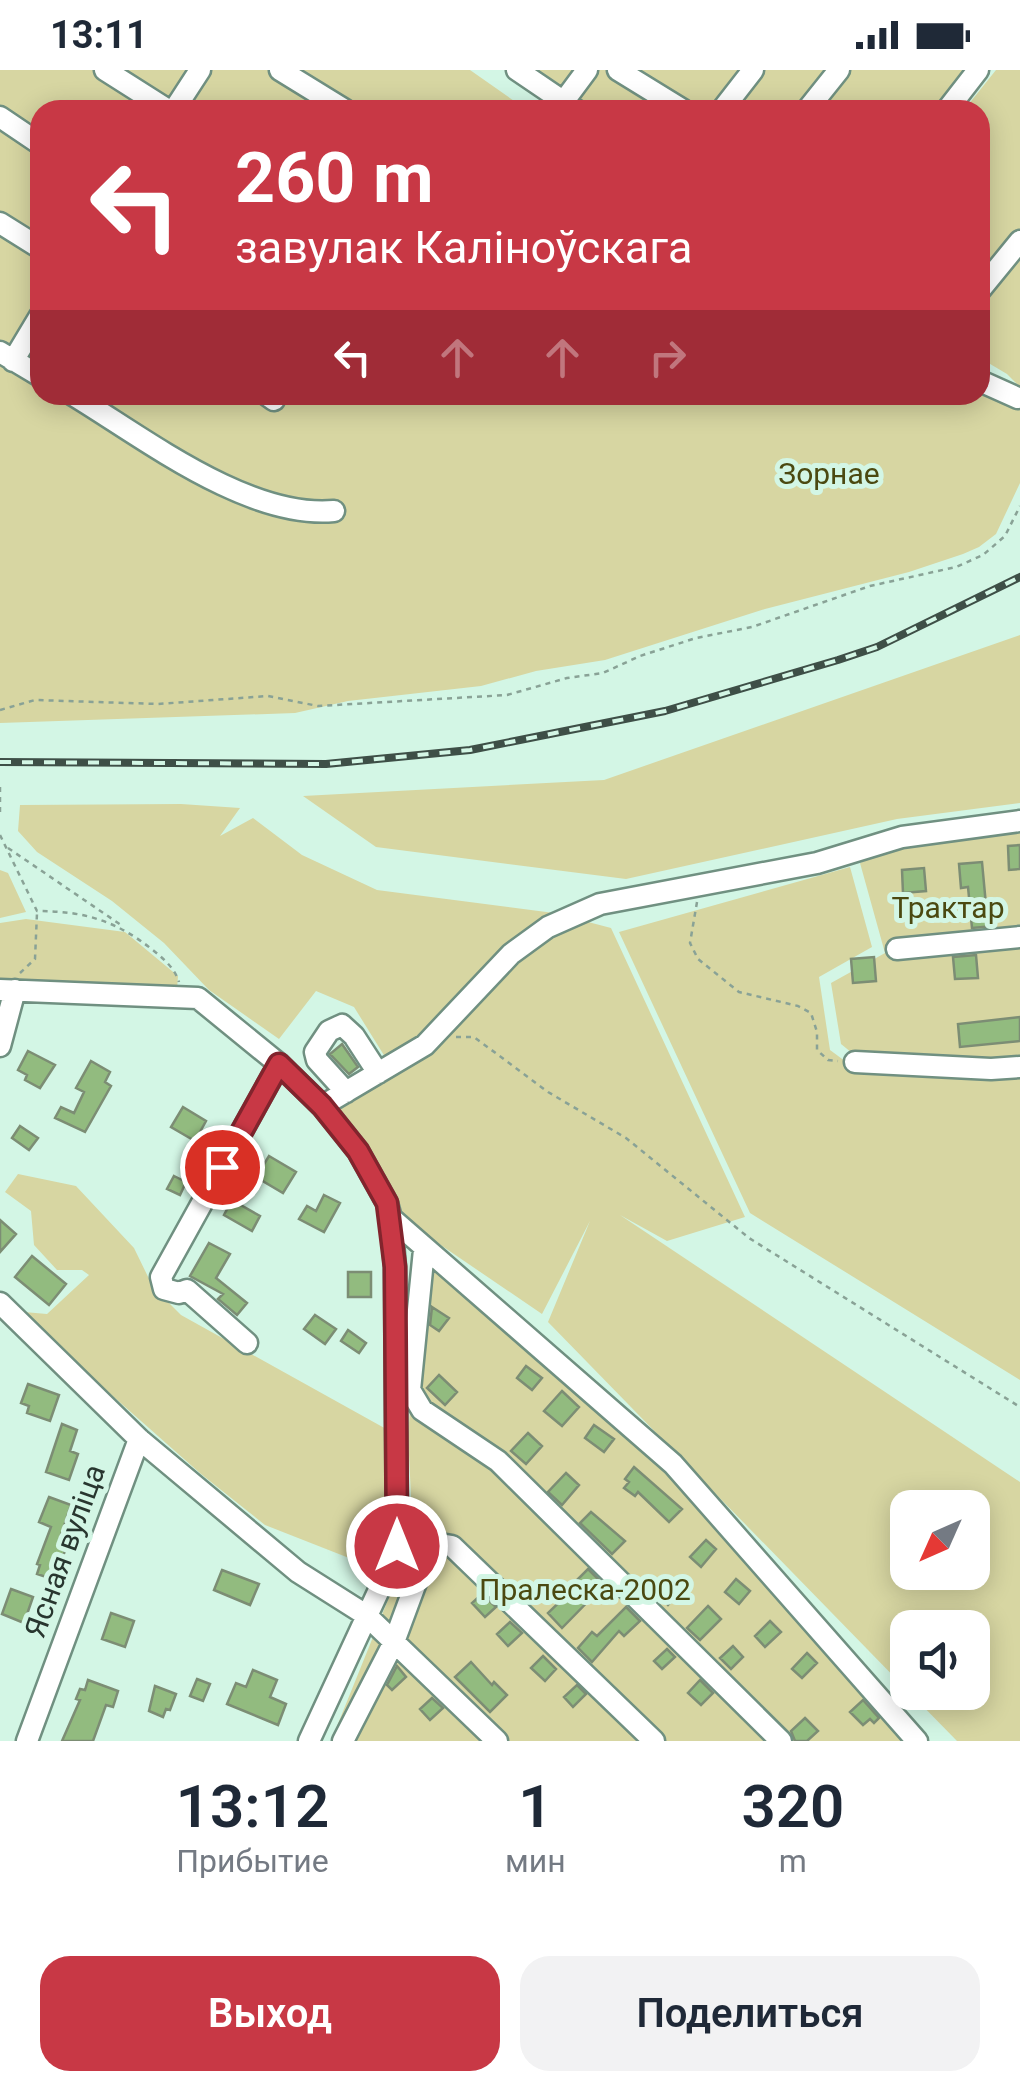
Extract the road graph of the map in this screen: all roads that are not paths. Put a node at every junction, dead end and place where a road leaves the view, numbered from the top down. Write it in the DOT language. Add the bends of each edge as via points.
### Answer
graph roads {
  1 [pos="105,70"];
  2 [pos="200,70"];
  3 [pos="280,70"];
  4 [pos="517,70"];
  5 [pos="587,70"];
  6 [pos="618,70"];
  7 [pos="753,70"];
  8 [pos="839,70"];
  9 [pos="978,70"];
  10 [pos="154,100"];
  11 [pos="178,100"];
  12 [pos="328,100"];
  13 [pos="561,100"];
  14 [pos="573,100"];
  15 [pos="667,100"];
  16 [pos="730,100"];
  17 [pos="815,100"];
  18 [pos="955,100"];
  19 [pos="0,117"];
  20 [pos="30,137"];
  21 [pos="0,223"];
  22 [pos="1020,241"];
  23 [pos="30,242"];
  24 [pos="990,278"];
  25 [pos="30,328"];
  26 [pos="6,356"];
  27 [pos="30,370"];
  28 [pos="990,385"];
  29 [pos="1018,398"];
  30 [pos="89,405"];
  31 [pos="334,512"];
  32 [pos="1020,821"];
  33 [pos="1020,937"];
  34 [pos="897,949"];
  35 [pos="7,990"];
  36 [pos="0,1046"];
  37 [pos="855,1062"];
  38 [pos="279,1064"];
  39 [pos="1020,1068"];
  40 [pos="378,1073"];
  41 [pos="346,1092"];
  42 [pos="322,1106"];
  43 [pos="391,1218"];
  44 [pos="424,1250"];
  45 [pos="0,1304"];
  46 [pos="247,1343"];
  47 [pos="139,1439"];
  48 [pos="366,1615"];
  49 [pos="394,1642"];
  50 [pos="909,1738"];
  51 [pos="27,1741"];
  52 [pos="309,1741"];
  53 [pos="343,1741"];
  54 [pos="496,1741"];
  55 [pos="654,1741"];
  56 [pos="781,1741"];
  1 -- 10 [label="street"];
  2 -- 11 [label="street"];
  3 -- 12 [label="street"];
  4 -- 13 [label="street"];
  5 -- 14 [label="street"];
  6 -- 15 [label="street"];
  7 -- 16 [label="street"];
  8 -- 17 [label="street"];
  9 -- 18 [label="street"];
  19 -- 20 [label="street"];
  21 -- 23 [label="street"];
  22 -- 24 [label="street"];
  25 -- 26 [label="street"];
  26 -- 27 [label="street"];
  28 -- 29 [label="street"];
  30 -- 31 [label="street" via="214,481 268,504"];
  32 -- 40 [label="street" via="902,837 818,863 600,904 548,927 511,954 425,1045"];
  33 -- 34 [label="street"];
  35 -- 36 [label="street"];
  35 -- 38 [label="street" via="198,998"];
  37 -- 39 [label="street"];
  38 -- 42 [label="street"];
  38 -- 46 [label="street" via="161,1277 164,1289 187,1290"];
  40 -- 41 [label="street"];
  40 -- 41 [label="street" via="342,1025 330,1031 315,1052 317,1060"];
  41 -- 42 [label="street"];
  42 -- 43 [label="street" via="373,1174"];
  43 -- 44 [label="street"];
  43 -- 48 [label="street" via="397,1546"];
  44 -- 50 [label="street" via="674,1464"];
  44 -- 56 [label="street" via="410,1390 422,1410 498,1461"];
  45 -- 47 [label="street"];
  47 -- 48 [label="street" via="298,1572"];
  47 -- 51 [label="street, Ясная вуліца"];
  48 -- 49 [label="street"];
  48 -- 52 [label="street"];
  49 -- 53 [label="street"];
  49 -- 54 [label="street"];
  49 -- 55 [label="street" via="427,1553 440,1544 452,1546"];
}
